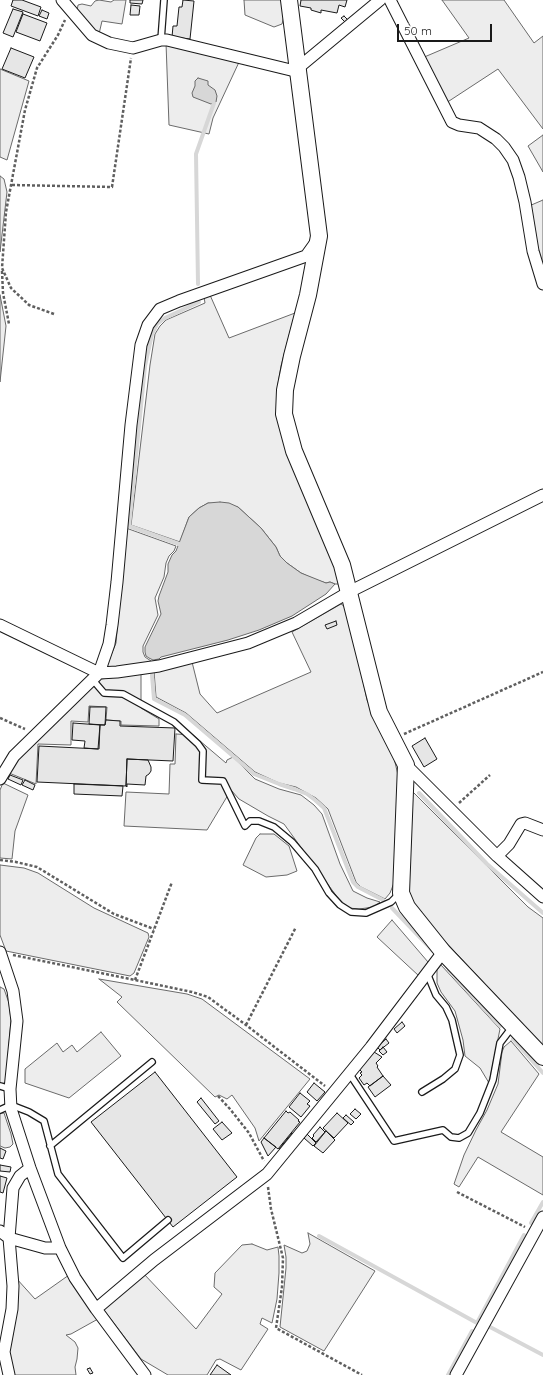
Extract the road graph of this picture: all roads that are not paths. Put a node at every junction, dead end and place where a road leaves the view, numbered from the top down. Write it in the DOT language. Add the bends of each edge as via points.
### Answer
graph roads {
  1 [pos="62,0"];
  2 [pos="164,0"];
  3 [pos="289,0"];
  4 [pos="380,0"];
  5 [pos="390,0"];
  6 [pos="160,40"];
  7 [pos="298,70"];
  8 [pos="319,236"];
  9 [pos="543,284"];
  10 [pos="543,495"];
  11 [pos="349,592"];
  12 [pos="0,625"];
  13 [pos="96,676"];
  14 [pos="406,765"];
  15 [pos="0,779"];
  16 [pos="543,830"];
  17 [pos="497,856"];
  18 [pos="401,893"];
  19 [pos="543,897"];
  20 [pos="443,952"];
  21 [pos="0,953"];
  22 [pos="427,973"];
  23 [pos="513,1026"];
  24 [pos="543,1057"];
  25 [pos="152,1062"];
  26 [pos="349,1073"];
  27 [pos="5,1087"];
  28 [pos="422,1092"];
  29 [pos="11,1105"];
  30 [pos="0,1110"];
  31 [pos="50,1146"];
  32 [pos="30,1168"];
  33 [pos="543,1217"];
  34 [pos="168,1220"];
  35 [pos="4,1234"];
  36 [pos="60,1248"];
  37 [pos="96,1309"];
  38 [pos="9,1375"];
  39 [pos="145,1375"];
  40 [pos="456,1375"];
  1 -- 6 [label="street" via="92,35 109,43 133,48"];
  2 -- 6 [label="lane"];
  3 -- 7 [label="street"];
  4 -- 7 [label="street"];
  5 -- 9 [label="street" via="452,122 479,128 496,139 513,160"];
  6 -- 7 [label="street"];
  7 -- 8 [label="street"];
  8 -- 11 [label="street" via="308,295 284,390 284,414 294,451 342,564"];
  8 -- 13 [label="street" via="306,256 160,309 148,325 141,345 131,425 112,625 109,644"];
  10 -- 11 [label="street"];
  11 -- 13 [label="street" via="296,623 248,643 159,666"];
  11 -- 14 [label="street" via="380,712"];
  12 -- 13 [label="street"];
  13 -- 15 [label="street" via="14,756"];
  13 -- 18 [label="lane" via="104,693 123,694 174,722 198,744 203,751 202,780 223,781 245,826 250,821 259,821 274,827 292,842 340,905 352,912 366,913 391,902"];
  14 -- 17 [label="street"];
  14 -- 18 [label="street"];
  16 -- 17 [label="street" via="525,823 521,824 509,844"];
  17 -- 19 [label="street"];
  18 -- 20 [label="street" via="407,907"];
  20 -- 22 [label="street"];
  20 -- 23 [label="street"];
  21 -- 27 [label="street" via="13,991 18,1021"];
  22 -- 26 [label="street"];
  22 -- 28 [label="lane" via="436,995 452,1020 460,1055 455,1069"];
  23 -- 24 [label="street"];
  23 -- 26 [label="lane" via="500,1043 493,1080 480,1112 468,1133 459,1138 451,1137 442,1130 394,1141"];
  25 -- 31 [label="lane"];
  26 -- 37 [label="street" via="268,1173 154,1260"];
  27 -- 29 [label="street"];
  29 -- 30 [label="lane"];
  29 -- 31 [label="lane" via="44,1121"];
  29 -- 32 [label="street"];
  31 -- 34 [label="lane" via="58,1174 123,1258"];
  32 -- 35 [label="street" via="20,1176 13,1188"];
  32 -- 36 [label="street"];
  33 -- 40 [label="street"];
  35 -- 36 [label="street" via="45,1248"];
  35 -- 38 [label="street" via="12,1294 12,1309 4,1352"];
  36 -- 37 [label="street" via="75,1278"];
  37 -- 39 [label="street"];
}
